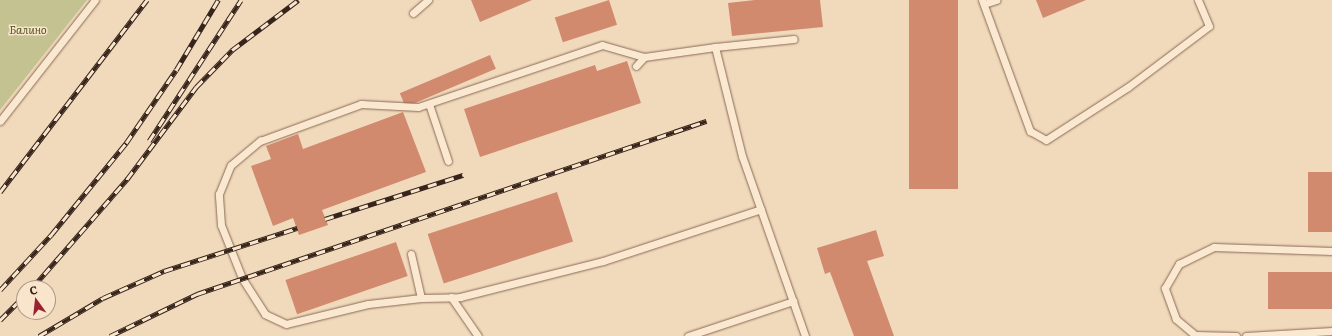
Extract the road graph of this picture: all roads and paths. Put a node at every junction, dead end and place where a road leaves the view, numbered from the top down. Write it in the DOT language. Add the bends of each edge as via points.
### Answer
graph roads {
  1 [pos="95,0"];
  2 [pos="428,0"];
  3 [pos="996,0"];
  4 [pos="1198,0"];
  5 [pos="983,2"];
  6 [pos="413,13"];
  7 [pos="794,40"];
  8 [pos="715,48"];
  9 [pos="644,58"];
  10 [pos="636,66"];
  11 [pos="429,104"];
  12 [pos="0,121"];
  13 [pos="448,161"];
  14 [pos="761,209"];
  15 [pos="1332,251"];
  16 [pos="411,254"];
  17 [pos="451,297"];
  18 [pos="421,298"];
  19 [pos="793,301"];
  20 [pos="1332,331"];
  21 [pos="478,336"];
  22 [pos="688,336"];
  23 [pos="805,336"];
  24 [pos="1236,336"];
  25 [pos="1246,336"];
  1 -- 12 [label="lane"];
  2 -- 6 [label="lane"];
  3 -- 5 [label="lane"];
  4 -- 5 [label="lane" via="1209,26 1128,87 1046,140 1030,131"];
  7 -- 8 [label="lane"];
  8 -- 9 [label="lane"];
  8 -- 14 [label="lane" via="742,156"];
  9 -- 10 [label="lane"];
  9 -- 11 [label="lane" via="602,46"];
  11 -- 13 [label="lane"];
  11 -- 18 [label="lane" via="418,107 361,104 260,141 231,165 219,194 221,225 242,278 265,314 286,324 368,304"];
  14 -- 17 [label="lane" via="604,261 460,297"];
  14 -- 19 [label="lane"];
  15 -- 24 [label="lane" via="1214,247 1179,264 1165,288 1176,319 1195,335"];
  16 -- 18 [label="lane"];
  17 -- 18 [label="lane"];
  17 -- 21 [label="lane"];
  19 -- 22 [label="lane"];
  19 -- 23 [label="lane"];
  20 -- 25 [label="lane"];
}
